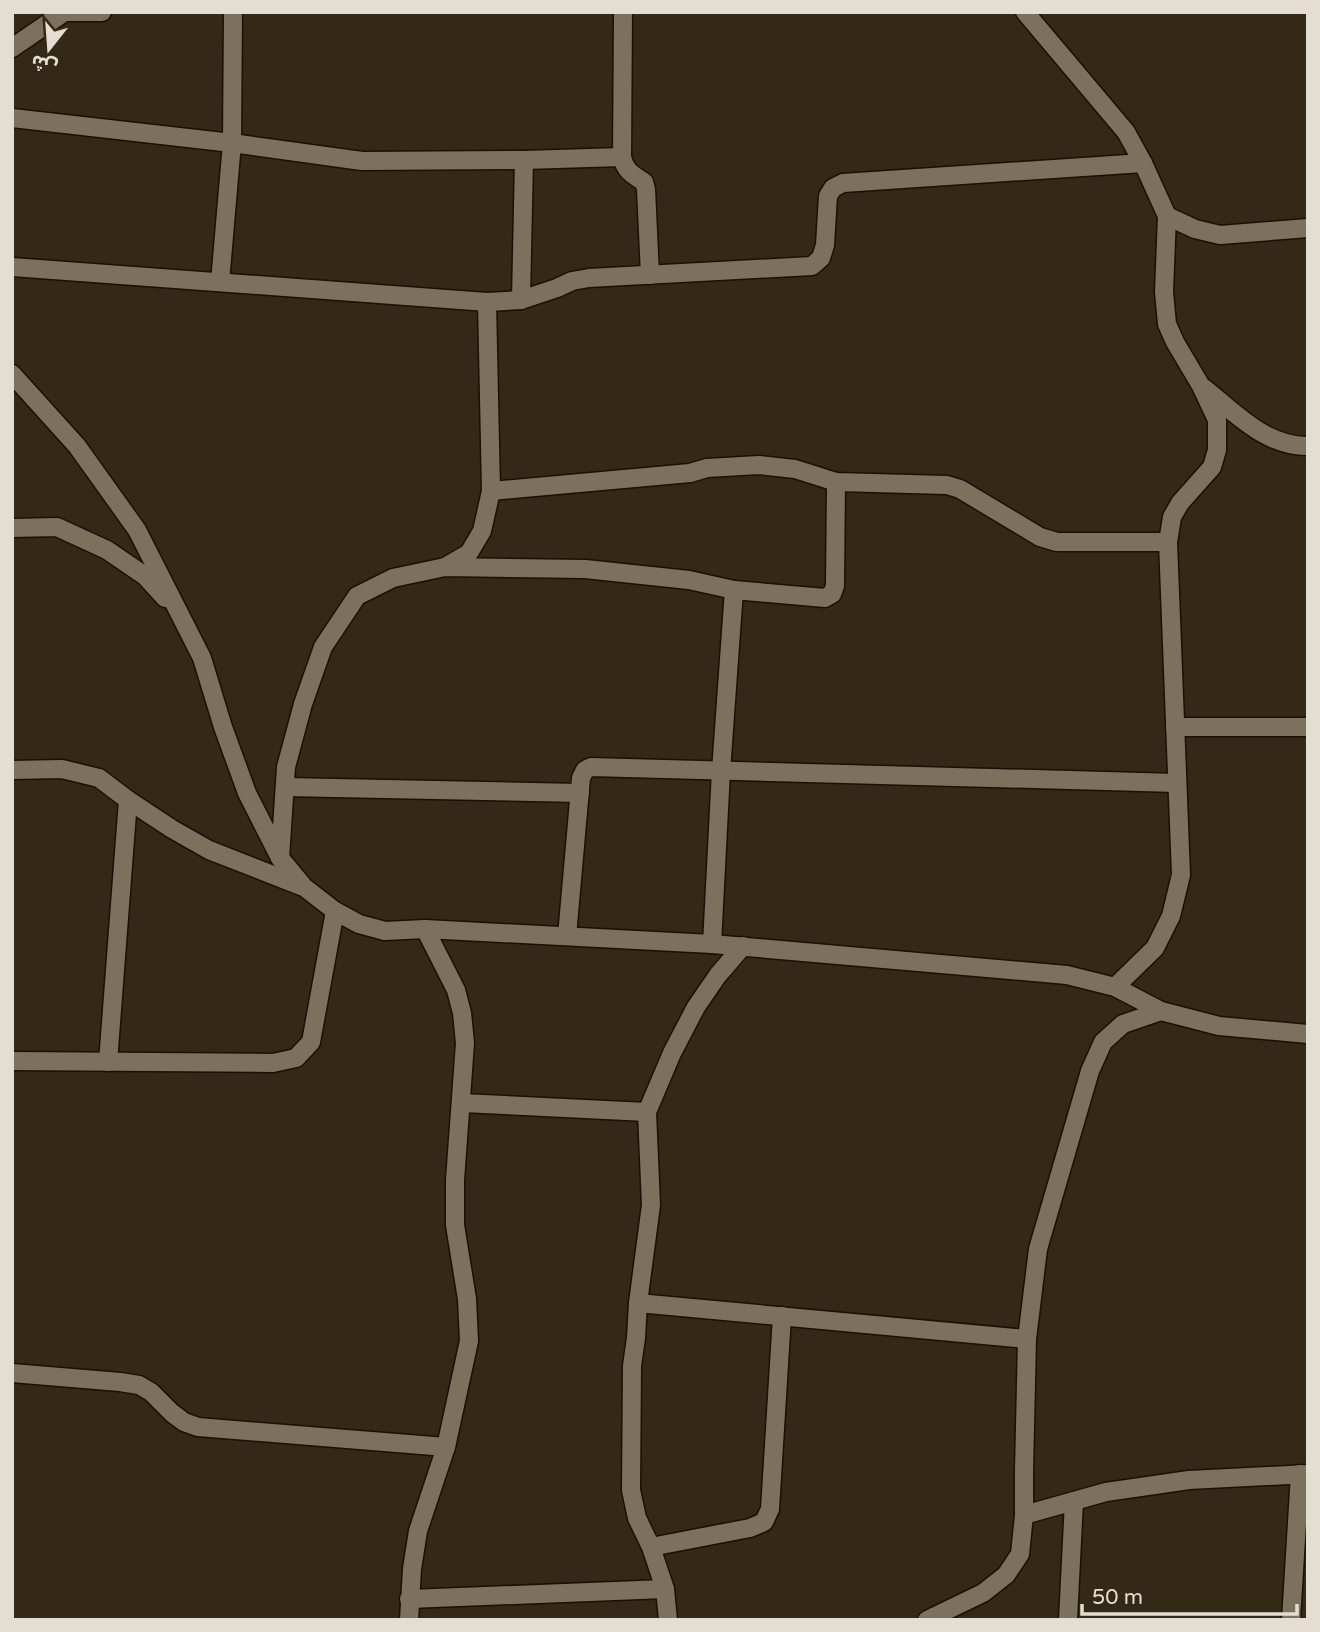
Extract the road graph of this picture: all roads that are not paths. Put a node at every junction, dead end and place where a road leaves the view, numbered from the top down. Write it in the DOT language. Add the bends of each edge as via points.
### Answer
graph roads {
  1 [pos="102,12"];
  2 [pos="233,12"];
  3 [pos="623,12"];
  4 [pos="1025,12"];
  5 [pos="58,13"];
  6 [pos="12,48"];
  7 [pos="12,118"];
  8 [pos="232,143"];
  9 [pos="622,157"];
  10 [pos="524,160"];
  11 [pos="1143,163"];
  12 [pos="1167,216"];
  13 [pos="1308,228"];
  14 [pos="12,267"];
  15 [pos="650,275"];
  16 [pos="220,282"];
  17 [pos="521,300"];
  18 [pos="487,302"];
  19 [pos="12,374"];
  20 [pos="1201,386"];
  21 [pos="1308,446"];
  22 [pos="836,482"];
  23 [pos="491,491"];
  24 [pos="12,528"];
  25 [pos="1168,542"];
  26 [pos="445,567"];
  27 [pos="734,590"];
  28 [pos="179,613"];
  29 [pos="1175,727"];
  30 [pos="1308,727"];
  31 [pos="12,770"];
  32 [pos="721,771"];
  33 [pos="1177,783"];
  34 [pos="285,787"];
  35 [pos="580,793"];
  36 [pos="128,800"];
  37 [pos="280,858"];
  38 [pos="304,887"];
  39 [pos="335,911"];
  40 [pos="425,929"];
  41 [pos="567,936"];
  42 [pos="712,943"];
  43 [pos="743,946"];
  44 [pos="1115,987"];
  45 [pos="1161,1011"];
  46 [pos="1308,1034"];
  47 [pos="108,1062"];
  48 [pos="13,1067"];
  49 [pos="462,1103"];
  50 [pos="647,1112"];
  51 [pos="638,1303"];
  52 [pos="782,1316"];
  53 [pos="1027,1339"];
  54 [pos="12,1373"];
  55 [pos="446,1447"];
  56 [pos="1304,1474"];
  57 [pos="1074,1501"];
  58 [pos="1024,1515"];
  59 [pos="651,1547"];
  60 [pos="665,1589"];
  61 [pos="409,1599"];
  62 [pos="409,1620"];
  63 [pos="668,1620"];
  64 [pos="927,1620"];
  65 [pos="1068,1620"];
  66 [pos="1291,1620"];
  1 -- 5 [label="street"];
  2 -- 8 [label="street"];
  3 -- 9 [label="street"];
  4 -- 11 [label="street" via="1126,132"];
  5 -- 6 [label="street"];
  7 -- 8 [label="street"];
  8 -- 10 [label="street" via="362,160"];
  8 -- 16 [label="street"];
  9 -- 10 [label="street"];
  9 -- 15 [label="street" via="628,171 644,182 646,189"];
  10 -- 17 [label="street"];
  11 -- 12 [label="street"];
  11 -- 15 [label="street" via="843,183 828,196 825,245 812,266"];
  12 -- 13 [label="street" via="1220,235"];
  12 -- 20 [label="street" via="1167,324"];
  14 -- 16 [label="street"];
  15 -- 17 [label="street" via="572,281"];
  16 -- 18 [label="street"];
  17 -- 18 [label="street"];
  18 -- 23 [label="street"];
  19 -- 28 [label="street" via="77,446 137,530"];
  20 -- 21 [label="street" via="1263,435"];
  20 -- 25 [label="street" via="1217,420 1217,450 1212,467 1172,517"];
  22 -- 23 [label="street" via="759,465"];
  22 -- 25 [label="street" via="947,485 1057,542"];
  22 -- 27 [label="street" via="832,594 825,598"];
  23 -- 26 [label="street" via="482,531 469,552"];
  24 -- 28 [label="street" via="57,527 107,550 145,576"];
  25 -- 29 [label="street"];
  26 -- 27 [label="street" via="585,569 690,580"];
  26 -- 34 [label="street" via="393,578 357,596 323,647 303,704"];
  27 -- 32 [label="street"];
  28 -- 37 [label="street" via="202,658 247,793"];
  29 -- 30 [label="street"];
  29 -- 33 [label="street"];
  31 -- 36 [label="street" via="62,769 99,778"];
  32 -- 33 [label="street"];
  32 -- 35 [label="street" via="591,766 581,778"];
  32 -- 42 [label="street"];
  33 -- 44 [label="street" via="1181,875 1171,916 1155,948"];
  34 -- 35 [label="street"];
  34 -- 37 [label="street"];
  35 -- 41 [label="street"];
  36 -- 38 [label="street" via="209,850"];
  36 -- 47 [label="street"];
  37 -- 38 [label="street"];
  38 -- 39 [label="street"];
  39 -- 40 [label="street" via="359,924 385,930"];
  39 -- 47 [label="street" via="311,1042 296,1058 272,1063"];
  40 -- 41 [label="street"];
  40 -- 49 [label="street" via="463,1013"];
  41 -- 42 [label="street"];
  42 -- 43 [label="street"];
  43 -- 44 [label="street" via="1067,975"];
  43 -- 50 [label="street" via="696,1007"];
  44 -- 45 [label="street"];
  45 -- 46 [label="street" via="1219,1026"];
  45 -- 53 [label="street" via="1123,1024 1103,1041 1090,1071 1038,1249"];
  47 -- 48 [label="street"];
  49 -- 50 [label="street"];
  49 -- 55 [label="street" via="455,1225 469,1341"];
  50 -- 51 [label="street" via="651,1205"];
  51 -- 52 [label="street"];
  51 -- 59 [label="street" via="632,1366 632,1490 637,1518"];
  52 -- 53 [label="street"];
  52 -- 59 [label="street" via="770,1508 764,1522"];
  53 -- 58 [label="street"];
  54 -- 55 [label="street" via="139,1385 184,1422 198,1427"];
  55 -- 61 [label="street" via="418,1531"];
  56 -- 57 [label="street" via="1189,1480"];
  56 -- 66 [label="street"];
  57 -- 58 [label="street"];
  57 -- 65 [label="street"];
  58 -- 64 [label="street" via="1020,1554 1006,1575 983,1593"];
  59 -- 60 [label="street"];
  60 -- 61 [label="street"];
  60 -- 63 [label="street"];
  61 -- 62 [label="street"];
}
